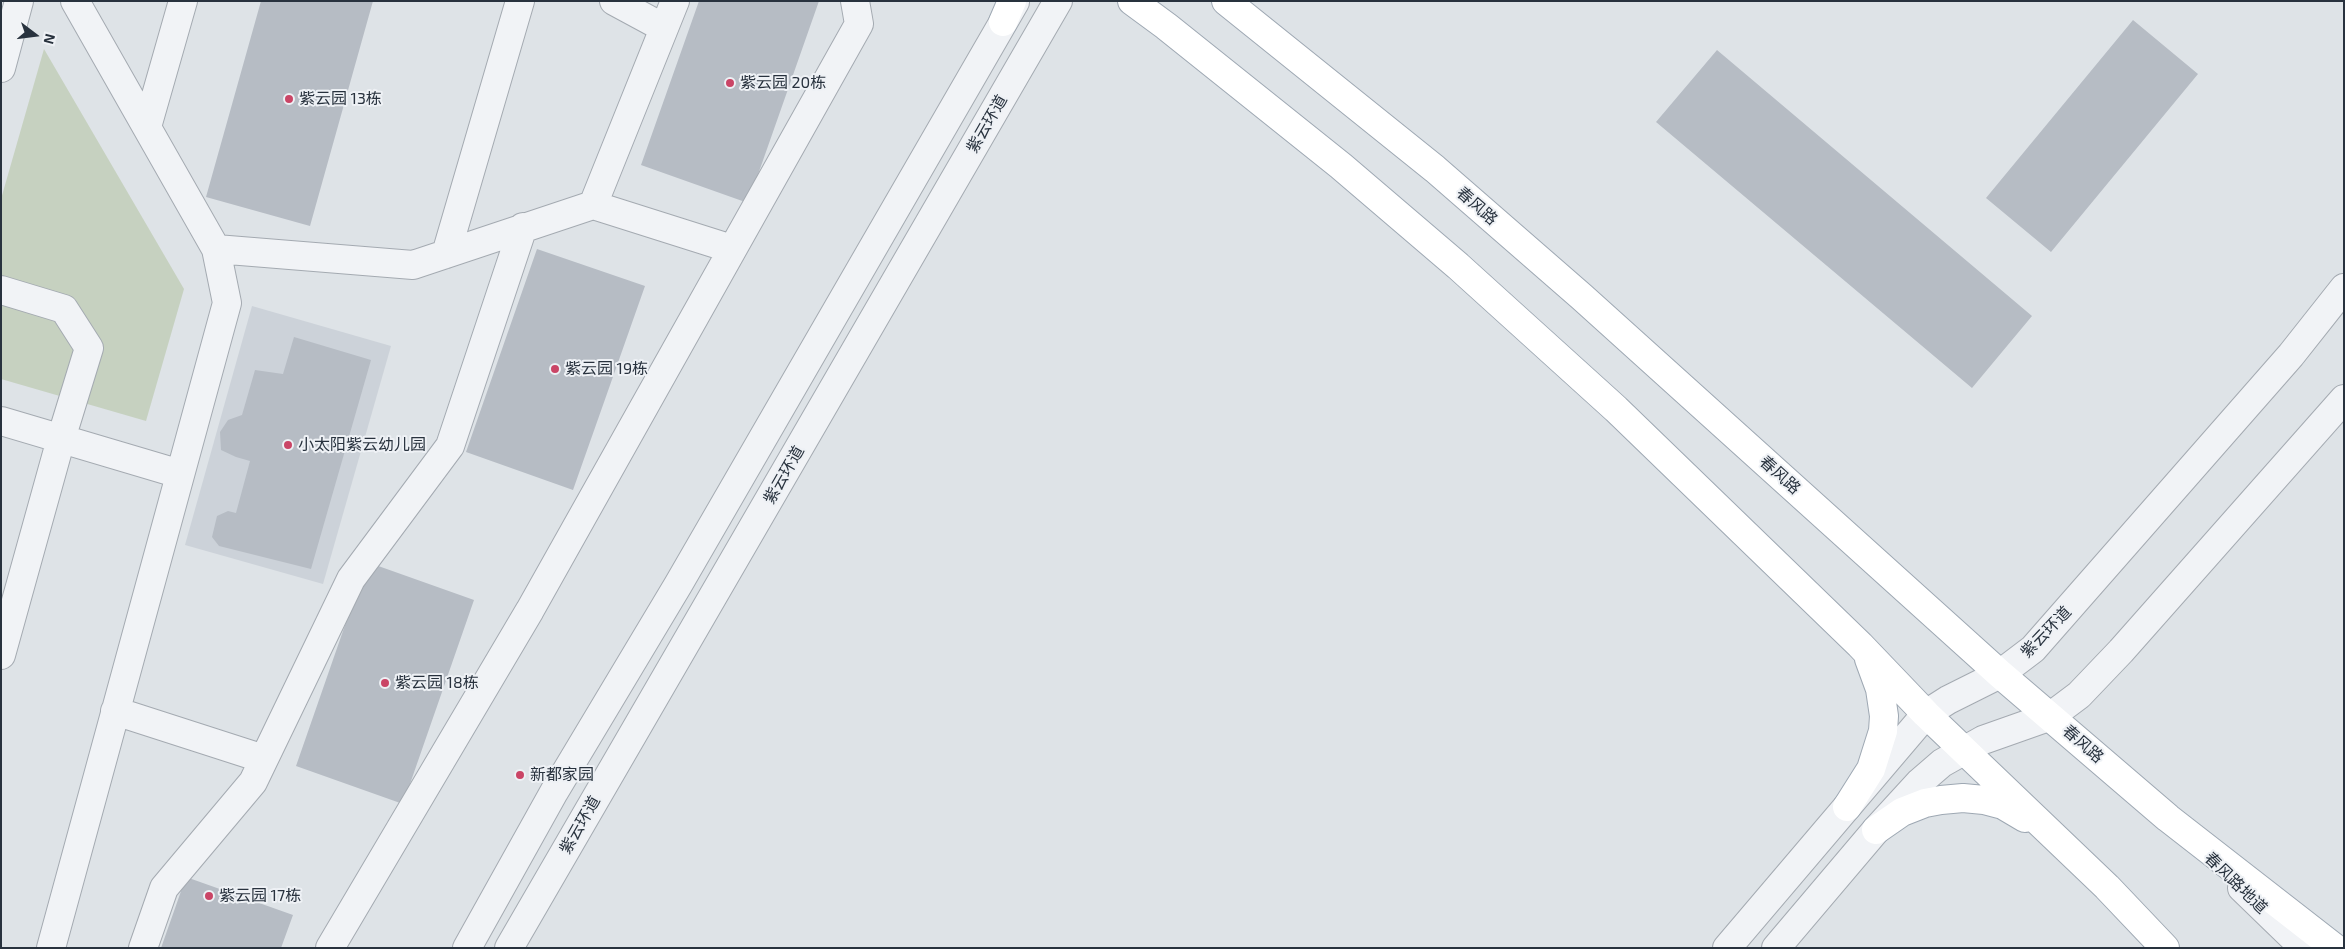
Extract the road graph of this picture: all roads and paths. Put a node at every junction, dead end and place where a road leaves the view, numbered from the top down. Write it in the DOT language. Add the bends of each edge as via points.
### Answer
graph roads {
  1 [pos="19,1"];
  2 [pos="75,1"];
  3 [pos="184,1"];
  4 [pos="520,1"];
  5 [pos="614,1"];
  6 [pos="675,1"];
  7 [pos="855,1"];
  8 [pos="1047,1"];
  9 [pos="1058,1"];
  10 [pos="1132,1"];
  11 [pos="1226,1"];
  12 [pos="1010,8"];
  13 [pos="664,28"];
  14 [pos="1031,48"];
  15 [pos="1,68"];
  16 [pos="147,127"];
  17 [pos="593,204"];
  18 [pos="523,227"];
  19 [pos="216,249"];
  20 [pos="732,249"];
  21 [pos="446,254"];
  22 [pos="2344,288"];
  23 [pos="1,290"];
  24 [pos="2344,399"];
  25 [pos="1,421"];
  26 [pos="61,439"];
  27 [pos="180,474"];
  28 [pos="1860,645"];
  29 [pos="1,655"];
  30 [pos="2000,674"];
  31 [pos="115,711"];
  32 [pos="1926,714"];
  33 [pos="2051,716"];
  34 [pos="1964,749"];
  35 [pos="264,759"];
  36 [pos="1847,807"];
  37 [pos="2168,818"];
  38 [pos="1876,830"];
  39 [pos="2054,836"];
  40 [pos="2107,888"];
  41 [pos="51,948"];
  42 [pos="143,948"];
  43 [pos="330,948"];
  44 [pos="466,948"];
  45 [pos="509,948"];
  46 [pos="1727,948"];
  47 [pos="1776,948"];
  48 [pos="2165,948"];
  49 [pos="2179,948"];
  50 [pos="2304,948"];
  51 [pos="2335,948"];
  1 -- 15 [label="street"];
  2 -- 16 [label="street"];
  3 -- 16 [label="street"];
  4 -- 21 [label="street"];
  5 -- 13 [label="street"];
  6 -- 13 [label="street"];
  7 -- 20 [label="street" via="859,24"];
  8 -- 14 [label="street"];
  9 -- 14 [label="street, 紫云环道"];
  10 -- 28 [label="main road" via="1334,160 1458,266 1616,409"];
  11 -- 30 [label="main road, 春风路" via="1435,169 1582,296"];
  12 -- 44 [label="street"];
  13 -- 17 [label="street"];
  14 -- 45 [label="street, 紫云环道"];
  16 -- 19 [label="street"];
  17 -- 18 [label="street"];
  17 -- 20 [label="street"];
  18 -- 21 [label="street"];
  18 -- 35 [label="street" via="450,446 351,579"];
  19 -- 21 [label="street" via="413,265"];
  19 -- 27 [label="street" via="227,303"];
  20 -- 43 [label="street" via="530,610"];
  22 -- 30 [label="street, 紫云环道" via="2291,354 2033,650"];
  23 -- 26 [label="street" via="64,309 89,348"];
  24 -- 33 [label="street" via="2121,651 2079,695"];
  25 -- 26 [label="street"];
  26 -- 27 [label="street"];
  26 -- 29 [label="street"];
  27 -- 31 [label="street"];
  28 -- 32 [label="main road"];
  28 -- 36 [label="main road" via="1871,663 1880,689 1884,723 1871,769"];
  30 -- 32 [label="street, 紫云环道"];
  30 -- 33 [label="main road, 春风路"];
  31 -- 35 [label="street"];
  31 -- 41 [label="street"];
  32 -- 34 [label="main road"];
  32 -- 36 [label="street, 紫云环道"];
  33 -- 34 [label="street"];
  33 -- 37 [label="main road, 春风路"];
  34 -- 38 [label="street" via="1920,782"];
  34 -- 39 [label="main road"];
  35 -- 42 [label="street" via="253,782 164,888"];
  36 -- 46 [label="street, 紫云环道"];
  37 -- 50 [label="street, 春风路地道"];
  37 -- 51 [label="main road, 春风路"];
  38 -- 39 [label="main road" via="1902,812 1925,803 1963,798 2003,806"];
  38 -- 47 [label="street"];
  39 -- 40 [label="main road"];
  40 -- 48 [label="main road"];
  40 -- 49 [label="street"];
}
